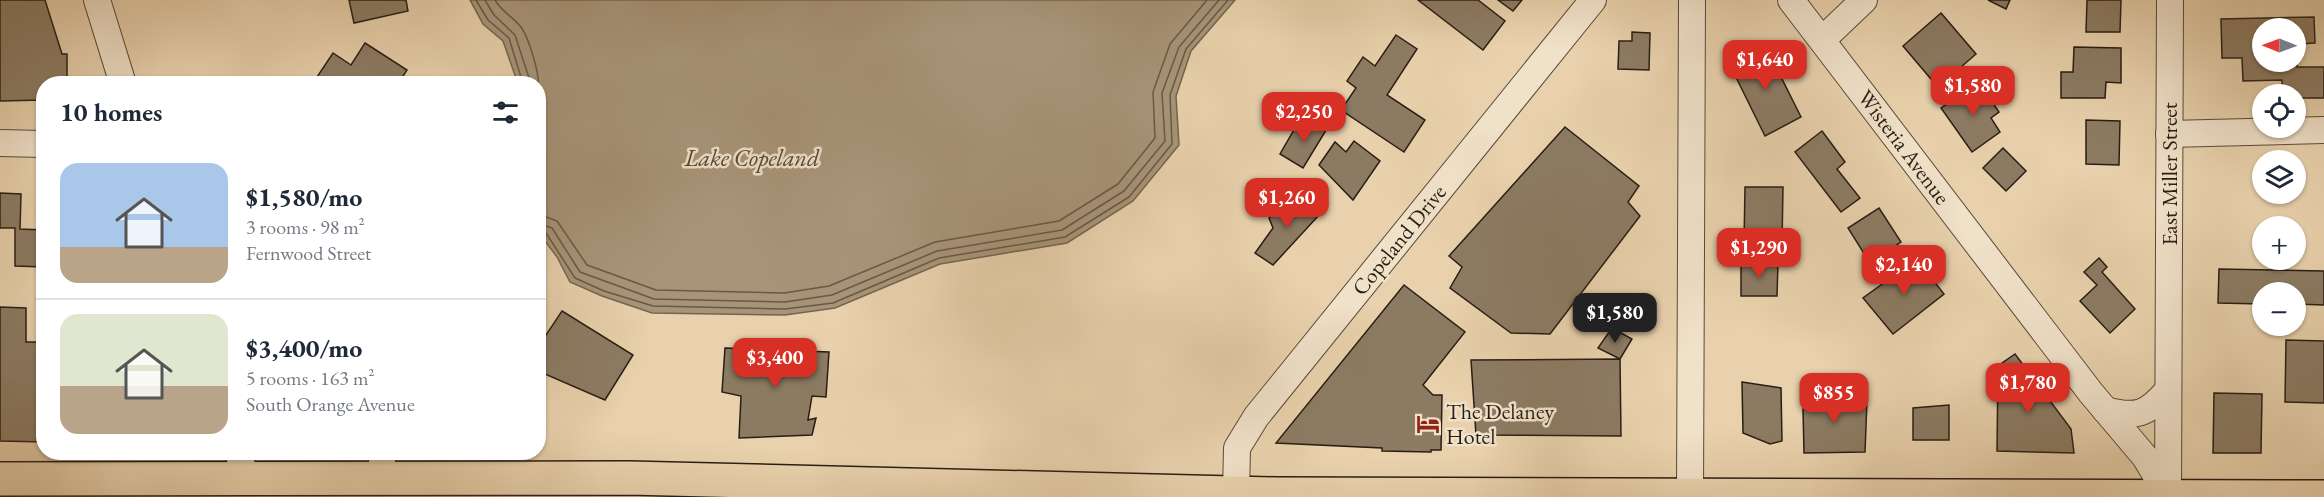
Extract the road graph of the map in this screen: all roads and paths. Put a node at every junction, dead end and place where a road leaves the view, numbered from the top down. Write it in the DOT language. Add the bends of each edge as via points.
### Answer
graph roads {
  1 [pos="98,0"];
  2 [pos="1593,0"];
  3 [pos="1692,0"];
  4 [pos="1791,0"];
  5 [pos="1864,0"];
  6 [pos="2170,0"];
  7 [pos="1822,39"];
  8 [pos="121,76"];
  9 [pos="2324,130"];
  10 [pos="2169,134"];
  11 [pos="0,143"];
  12 [pos="36,144"];
  13 [pos="2168,383"];
  14 [pos="2104,410"];
  15 [pos="242,466"];
  16 [pos="382,466"];
  17 [pos="0,479"];
  18 [pos="194,488"];
  19 [pos="1068,493"];
  20 [pos="1236,493"];
  21 [pos="1144,495"];
  22 [pos="1690,495"];
  23 [pos="1906,496"];
  24 [pos="2168,496"];
  25 [pos="2324,496"];
  1 -- 8 [label="street"];
  2 -- 20 [label="street, Copeland Drive" via="1256,417 1237,448"];
  3 -- 22 [label="street"];
  4 -- 7 [label="street, Wisteria Avenue"];
  5 -- 7 [label="street"];
  6 -- 10 [label="street, East Miller Street"];
  7 -- 14 [label="street, Wisteria Avenue"];
  9 -- 10 [label="street"];
  10 -- 13 [label="street, East Miller Street"];
  11 -- 12 [label="street"];
  13 -- 14 [label="street" via="2145,412 2122,415"];
  13 -- 24 [label="street"];
  14 -- 24 [label="street, Wisteria Avenue" via="2145,457"];
  15 -- 16 [label="main road"];
  15 -- 18 [label="main road"];
  16 -- 19 [label="main road"];
  17 -- 18 [label="main road"];
  19 -- 21 [label="main road"];
  20 -- 21 [label="main road"];
  20 -- 22 [label="main road"];
  22 -- 23 [label="main road"];
  23 -- 24 [label="main road"];
  24 -- 25 [label="main road"];
}
